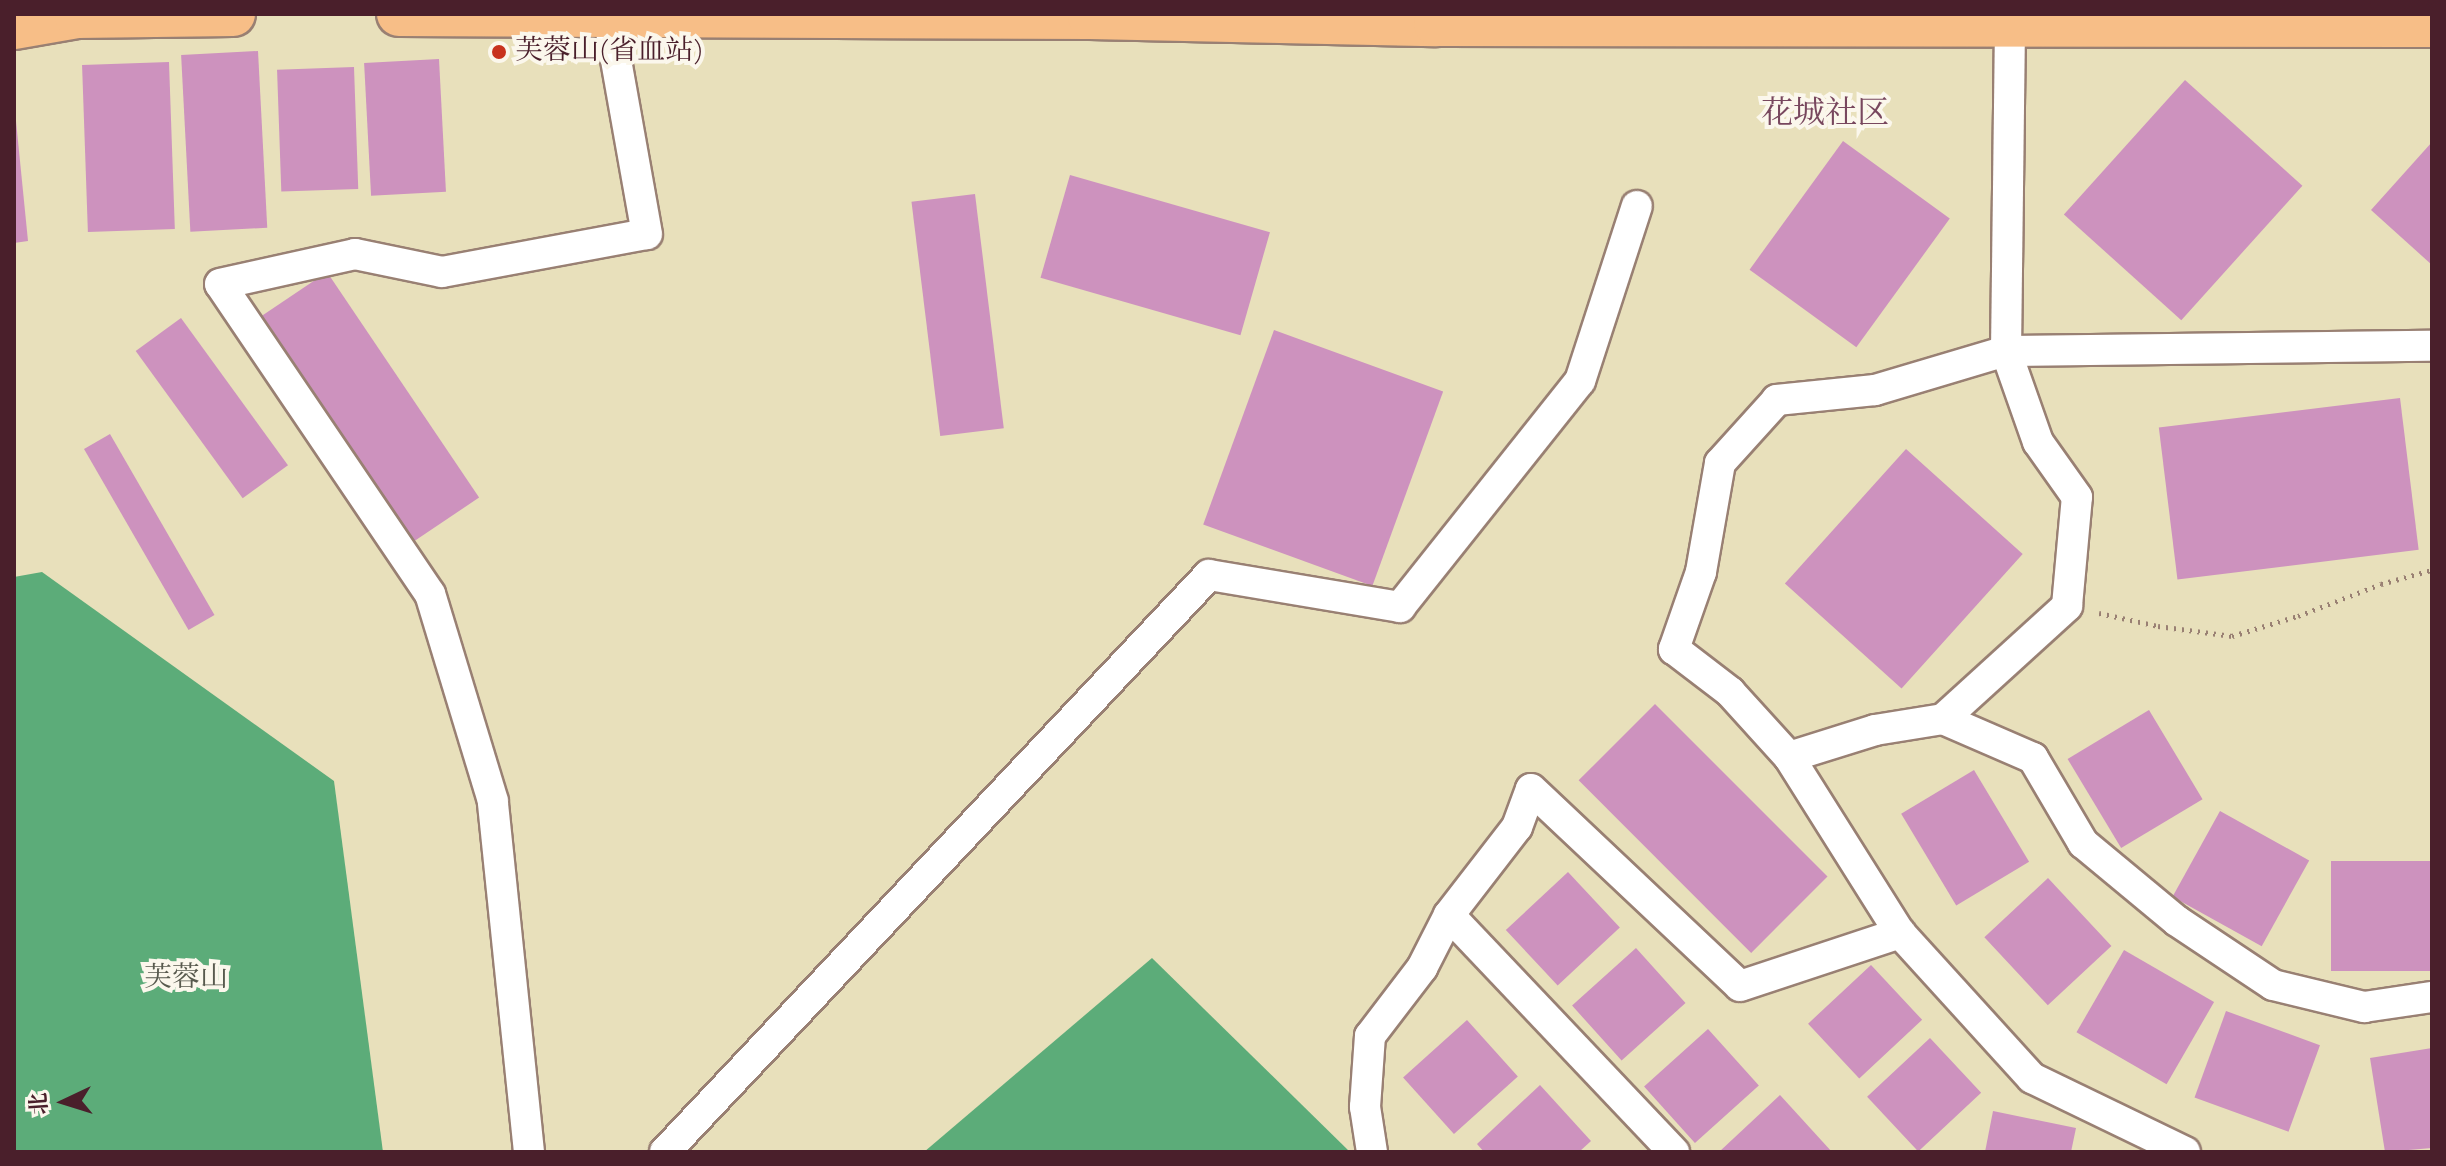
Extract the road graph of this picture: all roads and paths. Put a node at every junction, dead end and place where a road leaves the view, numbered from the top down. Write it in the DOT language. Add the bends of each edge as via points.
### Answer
graph roads {
  1 [pos="233,14"];
  2 [pos="399,14"];
  3 [pos="77,15"];
  4 [pos="608,15"];
  5 [pos="1091,16"];
  6 [pos="2010,25"];
  7 [pos="2432,25"];
  8 [pos="14,27"];
  9 [pos="1637,206"];
  10 [pos="2432,346"];
  11 [pos="2006,351"];
  12 [pos="2432,570"];
  13 [pos="2067,606"];
  14 [pos="1943,719"];
  15 [pos="1789,757"];
  16 [pos="1449,915"];
  17 [pos="1900,933"];
  18 [pos="2432,997"];
  19 [pos="529,1152"];
  20 [pos="665,1152"];
  21 [pos="1372,1152"];
  22 [pos="1674,1152"];
  23 [pos="2185,1152"];
  1 -- 3 [label="main road"];
  2 -- 4 [label="main road"];
  3 -- 8 [label="main road"];
  4 -- 5 [label="main road"];
  4 -- 19 [label="street" via="647,234 442,272 355,254 220,284 430,594 493,801"];
  5 -- 6 [label="main road" via="1436,24"];
  6 -- 7 [label="main road"];
  6 -- 11 [label="street"];
  9 -- 20 [label="street" via="1580,381 1400,607 1209,575"];
  10 -- 11 [label="street"];
  11 -- 13 [label="street" via="2038,442 2077,497"];
  11 -- 15 [label="street" via="1875,390 1777,400 1720,463 1701,572 1674,649 1730,692"];
  12 -- 13 [label="path" via="2232,636"];
  13 -- 14 [label="street"];
  14 -- 15 [label="street" via="1875,730"];
  14 -- 18 [label="street" via="2033,758 2083,843 2177,921 2273,985 2364,1007"];
  15 -- 17 [label="street"];
  16 -- 17 [label="street" via="1517,827 1531,789 1740,986"];
  16 -- 21 [label="street" via="1422,968 1370,1036 1365,1107"];
  16 -- 22 [label="street"];
  17 -- 23 [label="street" via="2032,1078"];
}
